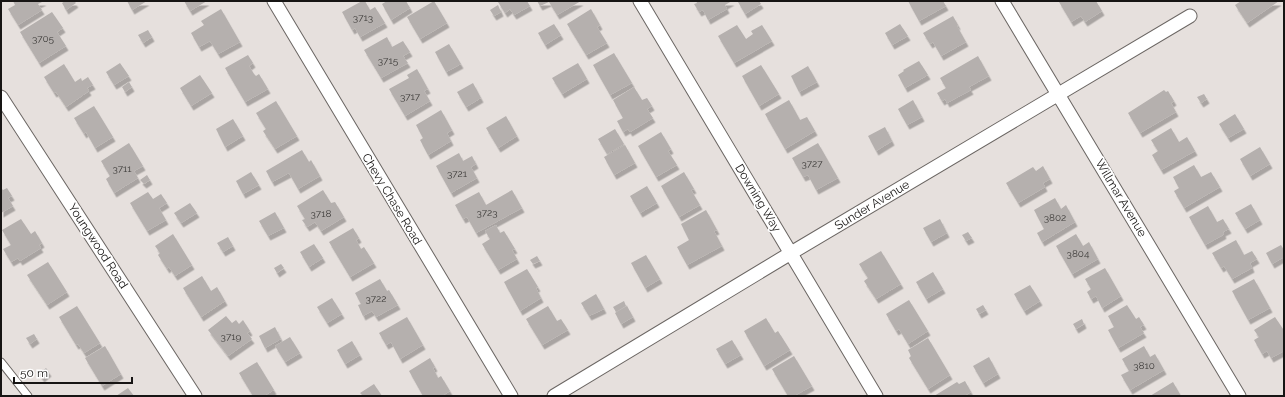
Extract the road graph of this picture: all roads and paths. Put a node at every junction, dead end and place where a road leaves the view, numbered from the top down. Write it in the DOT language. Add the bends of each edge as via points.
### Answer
graph roads {
  1 [pos="274,1"];
  2 [pos="640,1"];
  3 [pos="1002,1"];
  4 [pos="1190,16"];
  5 [pos="1058,94"];
  6 [pos="1,97"];
  7 [pos="791,253"];
  8 [pos="1,362"];
  9 [pos="28,396"];
  10 [pos="195,396"];
  11 [pos="511,396"];
  12 [pos="554,396"];
  13 [pos="876,396"];
  14 [pos="1239,396"];
  1 -- 11 [label="street, Chevy Chase Road"];
  2 -- 7 [label="street, Downing Way"];
  3 -- 5 [label="street, Willmar Avenue"];
  4 -- 5 [label="street, Sunder Avenue"];
  5 -- 7 [label="street, Sunder Avenue"];
  5 -- 14 [label="street, Willmar Avenue"];
  6 -- 10 [label="street, Youngwood Road"];
  7 -- 12 [label="street, Sunder Avenue"];
  7 -- 13 [label="street, Downing Way"];
  8 -- 9 [label="lane"];
}
